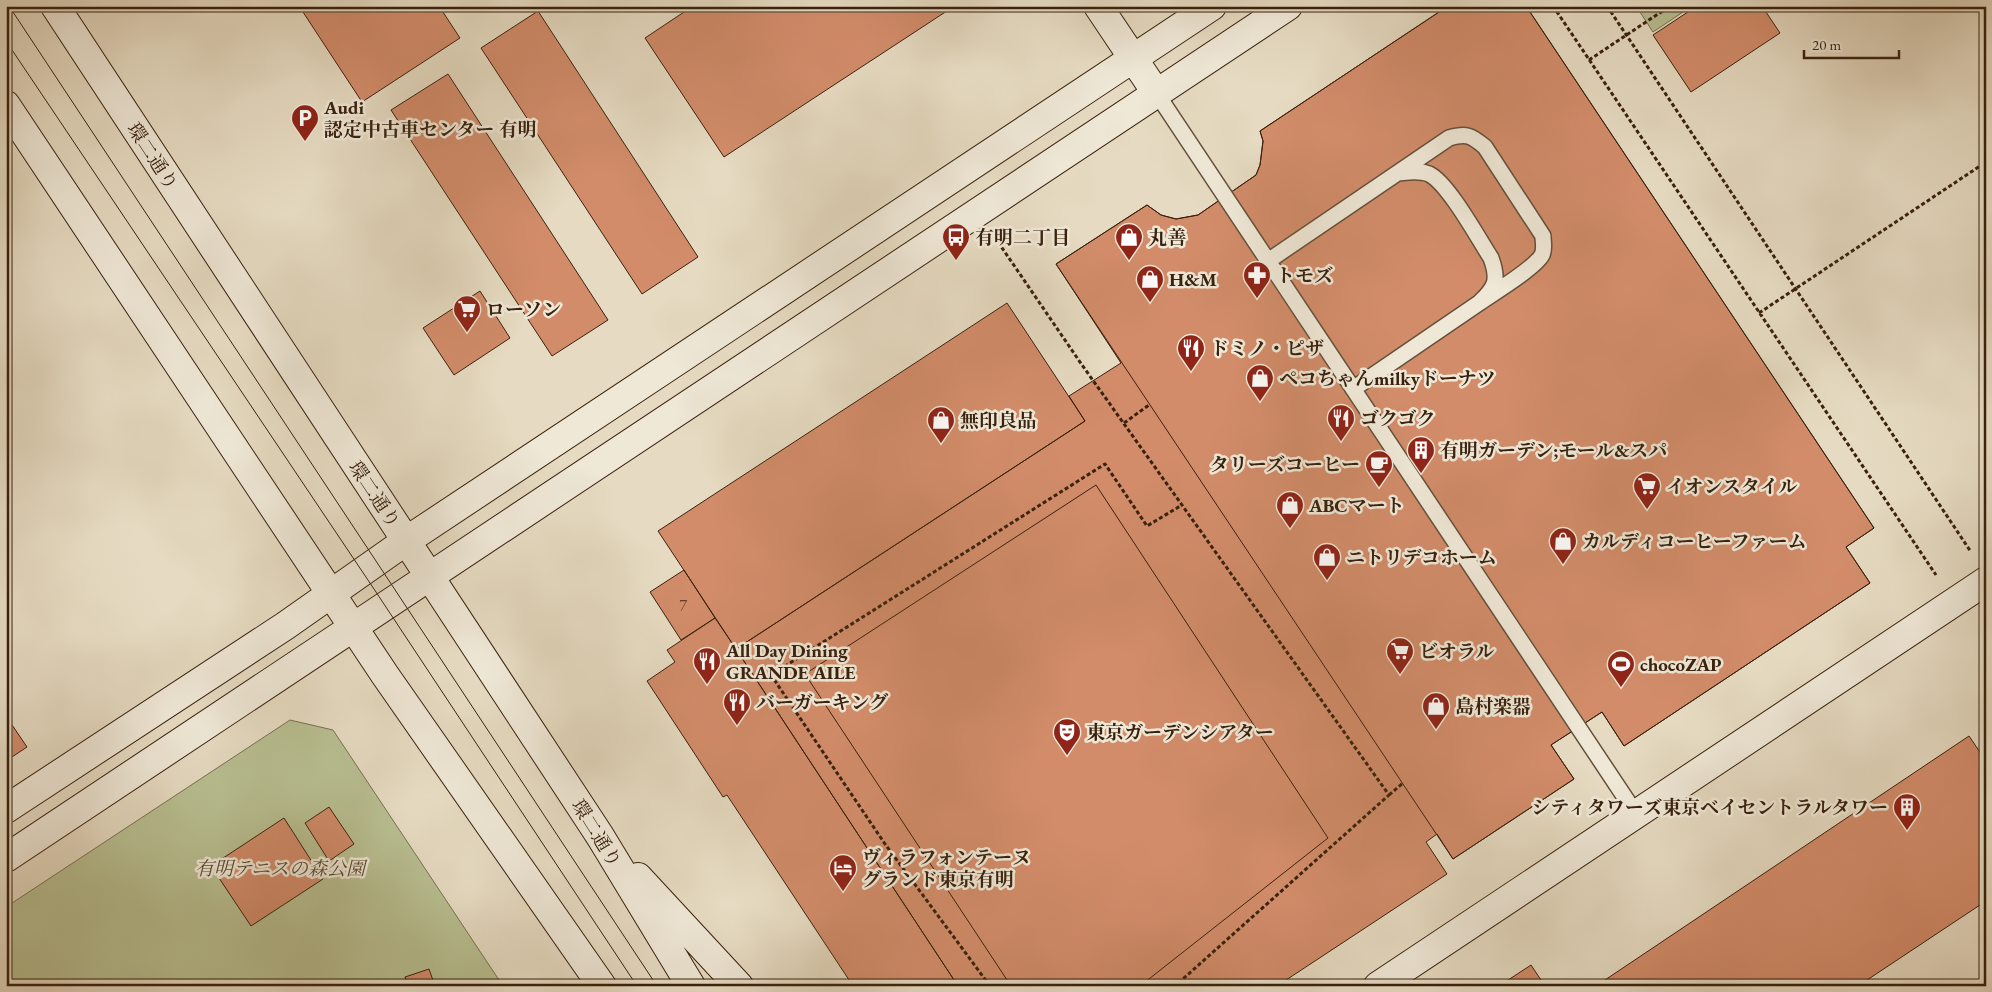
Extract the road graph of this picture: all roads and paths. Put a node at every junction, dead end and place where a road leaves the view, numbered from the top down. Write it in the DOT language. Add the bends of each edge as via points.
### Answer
graph roads {
  1 [pos="55,6"];
  2 [pos="1098,6"];
  3 [pos="1212,6"];
  4 [pos="1288,6"];
  5 [pos="1553,6"];
  6 [pos="1607,6"];
  7 [pos="1670,6"];
  8 [pos="1626,35"];
  9 [pos="1133,58"];
  10 [pos="1589,60"];
  11 [pos="1157,94"];
  12 [pos="6,105"];
  13 [pos="1986,162"];
  14 [pos="1398,173"];
  15 [pos="998,242"];
  16 [pos="1268,261"];
  17 [pos="1795,289"];
  18 [pos="1479,303"];
  19 [pos="1759,313"];
  20 [pos="1353,389"];
  21 [pos="1149,405"];
  22 [pos="1124,423"];
  23 [pos="1182,505"];
  24 [pos="406,541"];
  25 [pos="1971,552"];
  26 [pos="430,575"];
  27 [pos="1936,575"];
  28 [pos="1986,581"];
  29 [pos="331,594"];
  30 [pos="353,627"];
  31 [pos="1403,783"];
  32 [pos="1389,795"];
  33 [pos="6,809"];
  34 [pos="1636,814"];
  35 [pos="600,836"];
  36 [pos="6,858"];
  37 [pos="601,985"];
  38 [pos="691,986"];
  39 [pos="739,986"];
  40 [pos="990,986"];
  41 [pos="1175,986"];
  42 [pos="1378,986"];
  1 -- 24 [label="street, 環二通り"];
  2 -- 9 [label="street"];
  3 -- 9 [label="street"];
  4 -- 11 [label="street"];
  5 -- 10 [label="path"];
  6 -- 8 [label="path"];
  7 -- 8 [label="path"];
  8 -- 10 [label="path"];
  8 -- 17 [label="path"];
  9 -- 11 [label="street"];
  9 -- 24 [label="street"];
  10 -- 19 [label="path"];
  11 -- 16 [label="lane"];
  11 -- 26 [label="street"];
  12 -- 29 [label="street"];
  13 -- 17 [label="path"];
  14 -- 16 [label="lane"];
  14 -- 18 [label="lane" via="1414,171 1429,174 1443,185 1491,258 1496,281 1490,293"];
  14 -- 18 [label="lane" via="1449,138 1461,134 1474,138 1485,147 1542,236 1542,256"];
  15 -- 22 [label="path"];
  16 -- 20 [label="lane"];
  17 -- 19 [label="path"];
  17 -- 25 [label="path"];
  18 -- 20 [label="lane"];
  19 -- 27 [label="path"];
  20 -- 34 [label="lane"];
  21 -- 22 [label="path"];
  22 -- 23 [label="path"];
  23 -- 32 [label="path"];
  23 -- 40 [label="path" via="1146,526 1106,464 771,675 884,844"];
  24 -- 26 [label="street, 環二通り"];
  24 -- 29 [label="street"];
  26 -- 30 [label="street"];
  26 -- 35 [label="street, 環二通り"];
  28 -- 34 [label="street"];
  29 -- 30 [label="street"];
  29 -- 33 [label="street"];
  30 -- 36 [label="street"];
  30 -- 37 [label="street"];
  31 -- 32 [label="path"];
  32 -- 41 [label="path"];
  34 -- 42 [label="street"];
  35 -- 38 [label="street, 環二通り"];
  35 -- 39 [label="street"];
}
